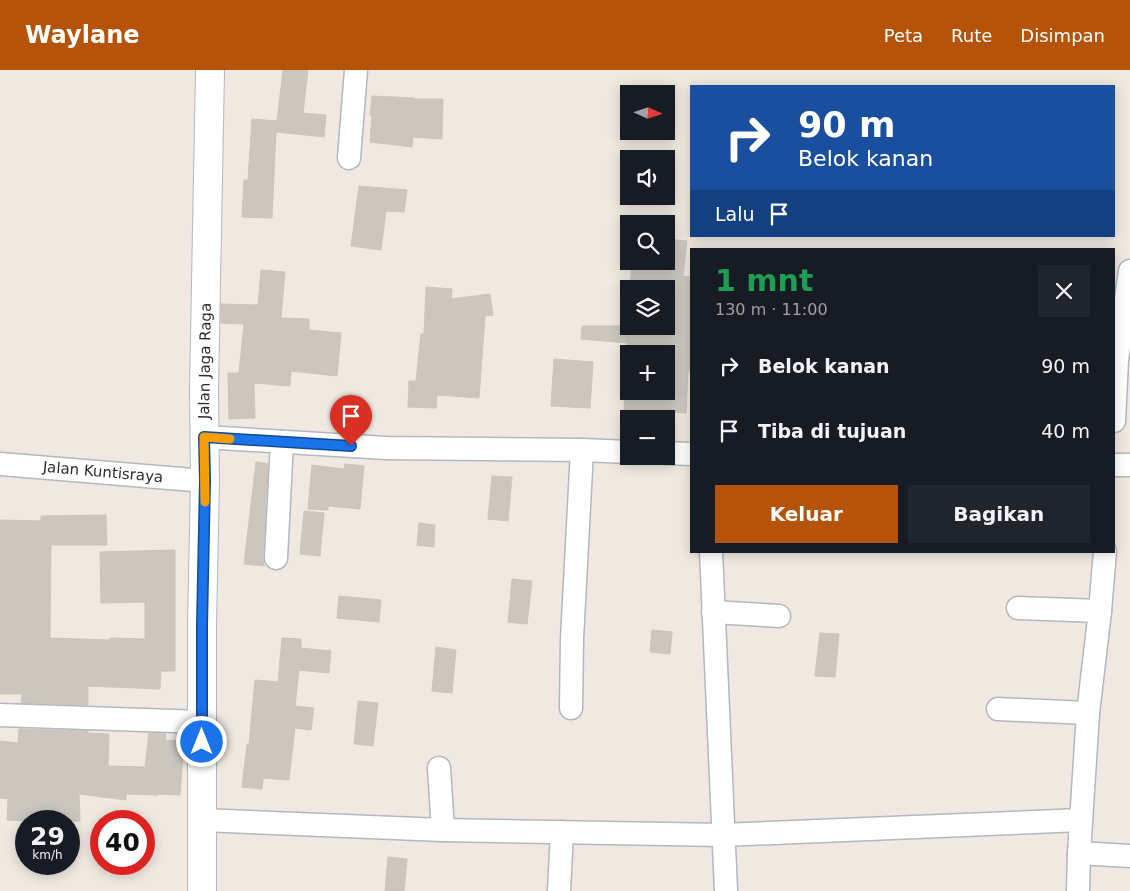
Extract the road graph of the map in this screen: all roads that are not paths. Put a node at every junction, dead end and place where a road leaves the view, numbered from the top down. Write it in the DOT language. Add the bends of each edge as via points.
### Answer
graph roads {
  1 [pos="210,70"];
  2 [pos="356,70"];
  3 [pos="349,158"];
  4 [pos="1130,275"];
  5 [pos="1115,401"];
  6 [pos="204,437"];
  7 [pos="282,442"];
  8 [pos="582,450"];
  9 [pos="620,452"];
  10 [pos="675,453"];
  11 [pos="690,454"];
  12 [pos="0,464"];
  13 [pos="1115,465"];
  14 [pos="1130,465"];
  15 [pos="205,481"];
  16 [pos="711,553"];
  17 [pos="1105,553"];
  18 [pos="276,558"];
  19 [pos="1018,608"];
  20 [pos="1100,610"];
  21 [pos="713,612"];
  22 [pos="780,616"];
  23 [pos="571,708"];
  24 [pos="998,709"];
  25 [pos="1088,713"];
  26 [pos="0,716"];
  27 [pos="202,722"];
  28 [pos="439,768"];
  29 [pos="202,820"];
  30 [pos="1081,820"];
  31 [pos="443,830"];
  32 [pos="562,832"];
  33 [pos="723,835"];
  34 [pos="1079,853"];
  35 [pos="1130,856"];
  36 [pos="202,891"];
  37 [pos="559,891"];
  38 [pos="726,891"];
  39 [pos="1078,891"];
  1 -- 6 [label="street, Jalan Jaga Raga"];
  2 -- 3 [label="street"];
  4 -- 5 [label="street" via="1117,360"];
  6 -- 7 [label="street"];
  6 -- 15 [label="street, Jalan Jaga Raga"];
  7 -- 8 [label="street" via="386,448"];
  7 -- 18 [label="street"];
  8 -- 9 [label="street"];
  8 -- 23 [label="street"];
  10 -- 11 [label="street"];
  12 -- 15 [label="street, Jalan Kuntisraya"];
  13 -- 14 [label="street"];
  15 -- 27 [label="street, Jalan Jaga Raga"];
  16 -- 21 [label="street"];
  17 -- 20 [label="street"];
  19 -- 20 [label="street"];
  20 -- 25 [label="street"];
  21 -- 22 [label="street"];
  21 -- 33 [label="street"];
  24 -- 25 [label="street"];
  25 -- 30 [label="street"];
  26 -- 27 [label="street"];
  27 -- 29 [label="street, Jalan Jaga Raga"];
  28 -- 31 [label="street"];
  29 -- 31 [label="street"];
  29 -- 36 [label="street, Jalan Jaga Raga"];
  30 -- 33 [label="street"];
  30 -- 34 [label="street"];
  31 -- 32 [label="street"];
  32 -- 33 [label="street"];
  32 -- 37 [label="street"];
  33 -- 38 [label="street"];
  34 -- 35 [label="street"];
  34 -- 39 [label="street"];
}
